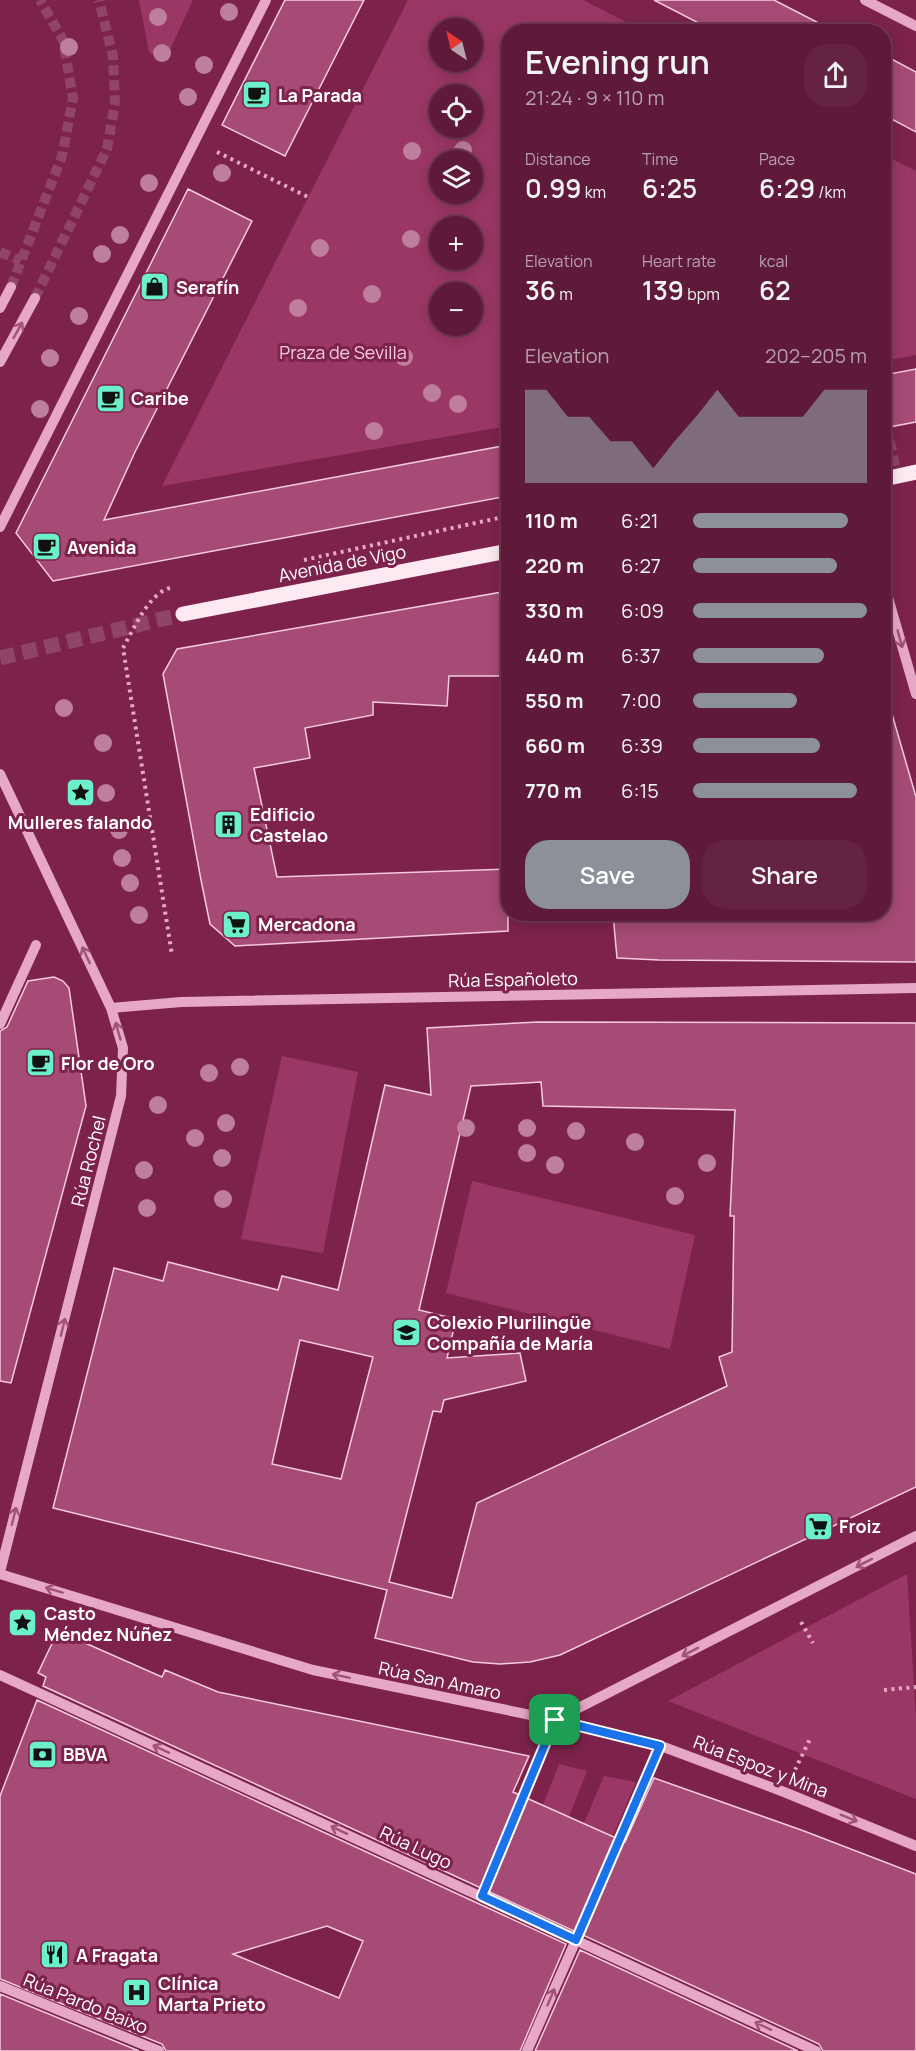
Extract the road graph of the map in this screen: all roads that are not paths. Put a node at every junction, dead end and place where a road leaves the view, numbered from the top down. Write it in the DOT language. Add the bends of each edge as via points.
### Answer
graph roads {
  1 [pos="266,0"];
  2 [pos="865,0"];
  3 [pos="916,26"];
  4 [pos="11,287"];
  5 [pos="35,298"];
  6 [pos="0,308"];
  7 [pos="0,362"];
  8 [pos="916,472"];
  9 [pos="891,477"];
  10 [pos="0,527"];
  11 [pos="501,552"];
  12 [pos="891,608"];
  13 [pos="183,614"];
  14 [pos="916,694"];
  15 [pos="0,774"];
  16 [pos="36,945"];
  17 [pos="916,988"];
  18 [pos="111,1008"];
  19 [pos="0,1023"];
  20 [pos="916,1536"];
  21 [pos="0,1573"];
  22 [pos="0,1675"];
  23 [pos="555,1720"];
  24 [pos="916,1846"];
  25 [pos="576,1940"];
  26 [pos="0,1986"];
  27 [pos="159,2051"];
  28 [pos="527,2051"];
  29 [pos="816,2051"];
  1 -- 10 [label="street"];
  2 -- 3 [label="street"];
  4 -- 6 [label="street"];
  7 -- 5 [label="street, one-way"];
  8 -- 9 [label="main road"];
  11 -- 13 [label="main road, Avenida de Vigo"];
  12 -- 14 [label="street, one-way"];
  18 -- 15 [label="street, Rúa Rochel, one-way"];
  16 -- 19 [label="street"];
  17 -- 18 [label="street, Rúa Españoleto" via="192,1001"];
  21 -- 18 [label="street, Rúa Rochel, one-way" via="121,1096 123,1048"];
  20 -- 23 [label="street, one-way"];
  23 -- 21 [label="street, Rúa San Amaro, one-way" via="313,1670"];
  25 -- 22 [label="street, Rúa Lugo, one-way"];
  23 -- 24 [label="street, Rúa Espoz y Mina, one-way" via="660,1746"];
  28 -- 25 [label="street, one-way"];
  29 -- 25 [label="street, Rúa Lugo, one-way"];
  26 -- 27 [label="street, Rúa Pardo Baixo"];
}
